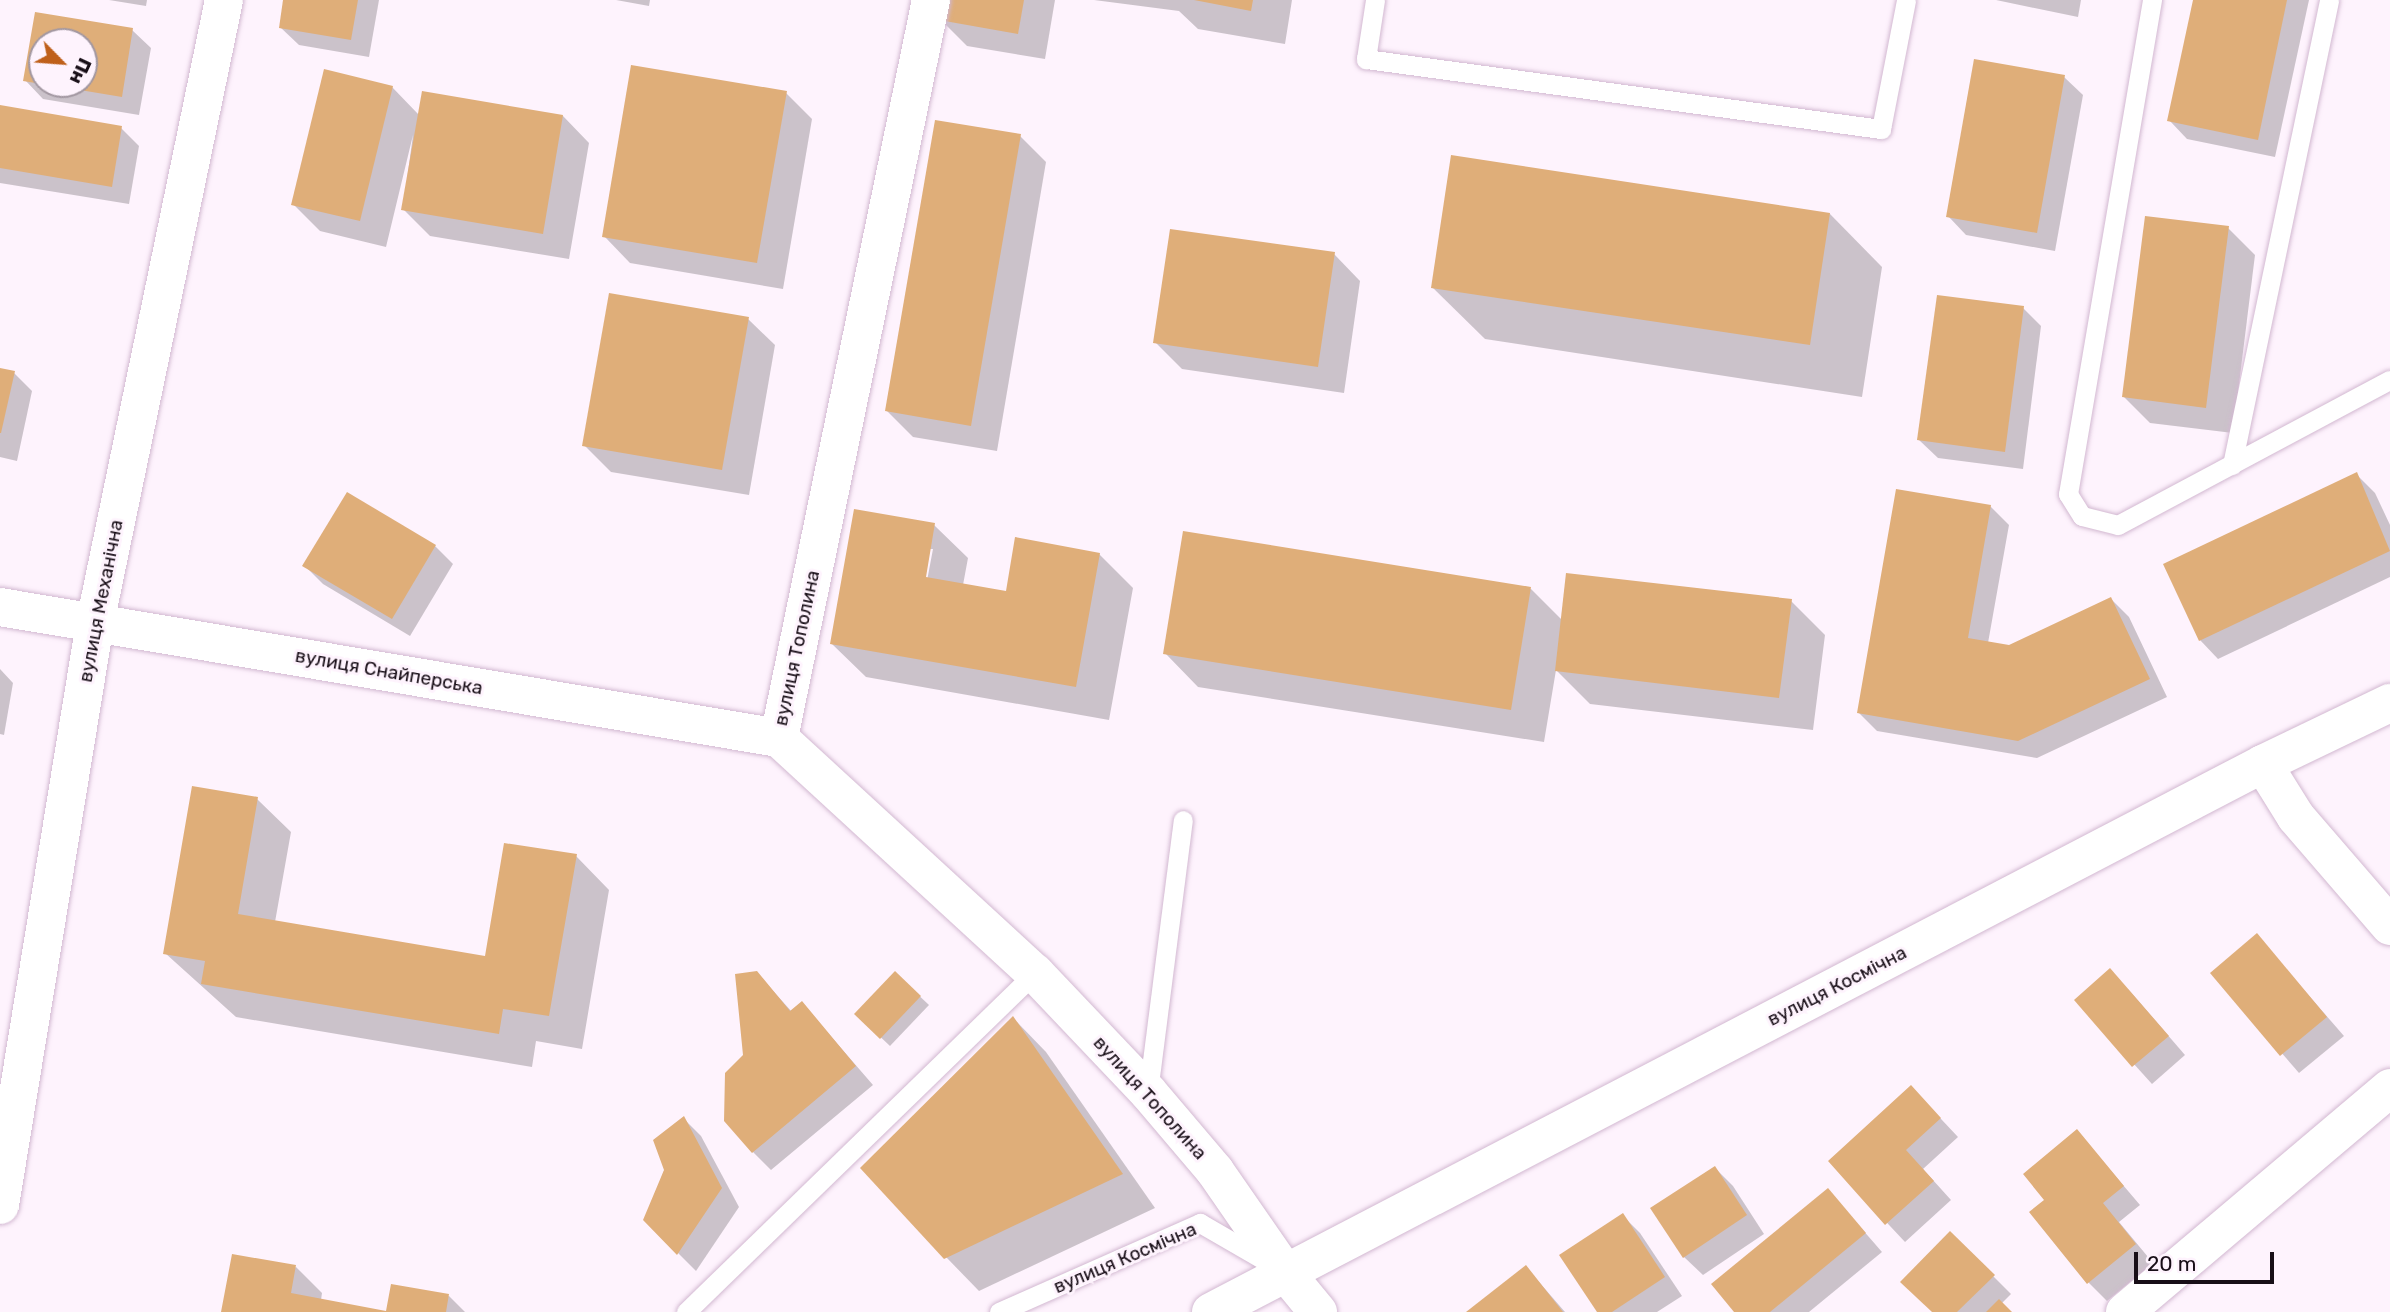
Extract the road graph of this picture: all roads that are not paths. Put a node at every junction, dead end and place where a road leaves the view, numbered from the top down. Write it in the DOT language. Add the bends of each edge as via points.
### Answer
graph roads {
  1 [pos="223,0"];
  2 [pos="930,0"];
  3 [pos="1375,0"];
  4 [pos="1906,0"];
  5 [pos="2152,0"];
  6 [pos="2329,0"];
  7 [pos="2390,380"];
  8 [pos="2231,465"];
  9 [pos="0,607"];
  10 [pos="95,623"];
  11 [pos="2390,703"];
  12 [pos="779,738"];
  13 [pos="2263,764"];
  14 [pos="1183,820"];
  15 [pos="2390,926"];
  16 [pos="1035,973"];
  17 [pos="2390,1088"];
  18 [pos="1148,1092"];
  19 [pos="0,1205"];
  20 [pos="1285,1272"];
  21 [pos="686,1312"];
  22 [pos="999,1312"];
  23 [pos="1210,1312"];
  24 [pos="1318,1312"];
  25 [pos="2125,1312"];
  1 -- 10 [label="street, вулиця Механічна"];
  2 -- 12 [label="street, вулиця Тополина"];
  3 -- 4 [label="lane" via="1366,59 1881,129"];
  5 -- 8 [label="lane" via="2068,494 2082,516 2118,525"];
  6 -- 8 [label="lane"];
  7 -- 8 [label="lane"];
  9 -- 10 [label="street, вулиця Снайперська"];
  10 -- 12 [label="street, вулиця Снайперська"];
  10 -- 19 [label="street, вулиця Механічна"];
  11 -- 13 [label="street, вулиця Космічна"];
  12 -- 16 [label="street, вулиця Тополина"];
  13 -- 15 [label="street" via="2296,817"];
  13 -- 20 [label="street, вулиця Космічна"];
  14 -- 18 [label="lane"];
  16 -- 18 [label="street, вулиця Тополина"];
  16 -- 21 [label="lane"];
  17 -- 25 [label="street"];
  18 -- 20 [label="street, вулиця Тополина" via="1215,1171"];
  20 -- 22 [label="lane, вулиця Космічна" via="1200,1223"];
  20 -- 23 [label="street, вулиця Космічна"];
  20 -- 24 [label="street, вулиця Тополина"];
}
